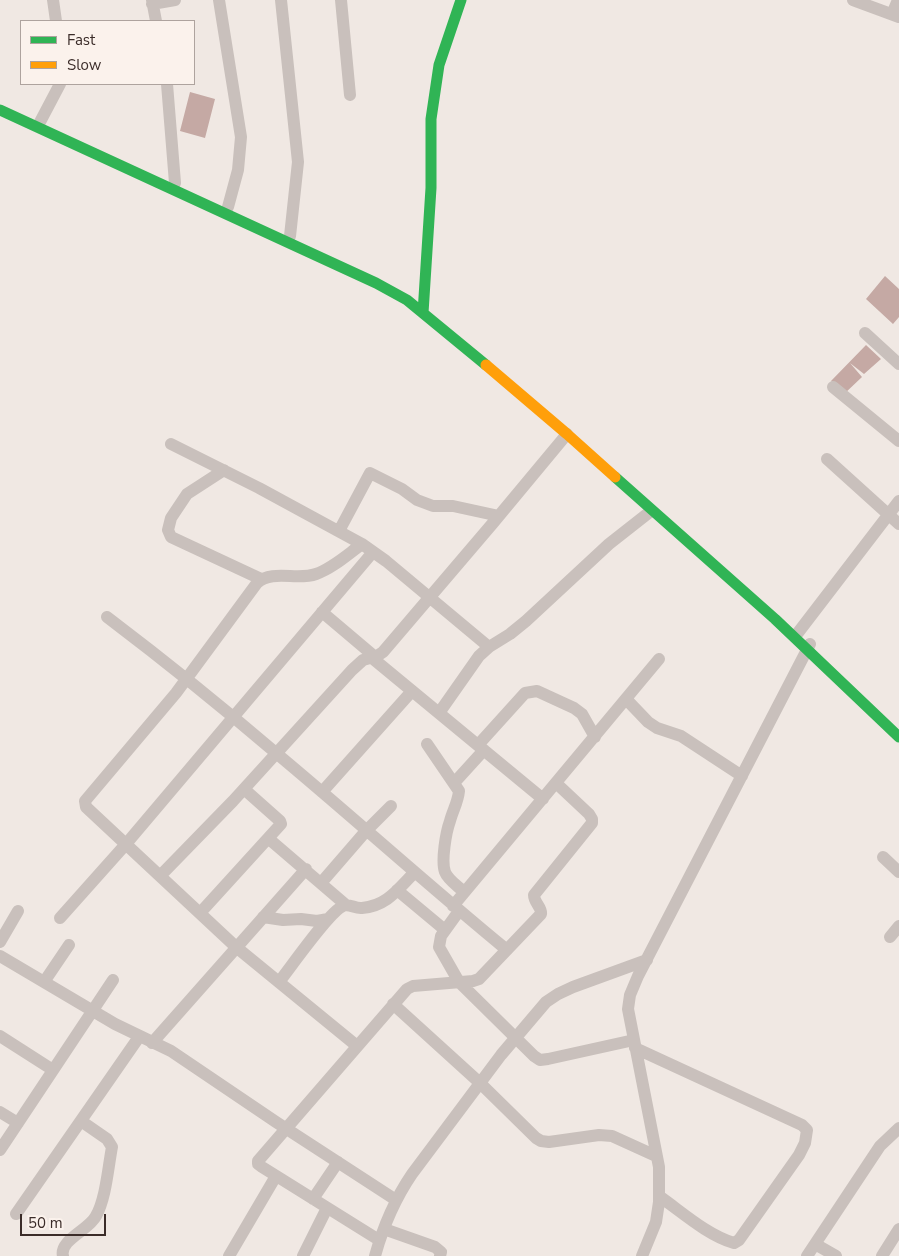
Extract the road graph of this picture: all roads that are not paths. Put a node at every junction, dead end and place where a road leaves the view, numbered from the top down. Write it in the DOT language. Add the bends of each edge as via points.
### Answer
graph roads {
  1 [pos="53,0"];
  2 [pos="175,0"];
  3 [pos="219,0"];
  4 [pos="281,0"];
  5 [pos="341,0"];
  6 [pos="461,0"];
  7 [pos="853,0"];
  8 [pos="898,0"];
  9 [pos="152,2"];
  10 [pos="896,15"];
  11 [pos="56,20"];
  12 [pos="156,20"];
  13 [pos="59,85"];
  14 [pos="167,85"];
  15 [pos="350,95"];
  16 [pos="0,104"];
  17 [pos="0,110"];
  18 [pos="40,122"];
  19 [pos="175,183"];
  20 [pos="228,207"];
  21 [pos="290,236"];
  22 [pos="423,309"];
  23 [pos="865,333"];
  24 [pos="482,347"];
  25 [pos="497,359"];
  26 [pos="899,364"];
  27 [pos="833,387"];
  28 [pos="567,434"];
  29 [pos="899,441"];
  30 [pos="170,444"];
  31 [pos="827,459"];
  32 [pos="224,470"];
  33 [pos="899,501"];
  34 [pos="651,511"];
  35 [pos="889,514"];
  36 [pos="499,516"];
  37 [pos="899,524"];
  38 [pos="339,531"];
  39 [pos="362,544"];
  40 [pos="373,552"];
  41 [pos="261,579"];
  42 [pos="428,597"];
  43 [pos="322,612"];
  44 [pos="107,618"];
  45 [pos="798,634"];
  46 [pos="489,646"];
  47 [pos="808,647"];
  48 [pos="372,657"];
  49 [pos="659,659"];
  50 [pos="187,678"];
  51 [pos="412,691"];
  52 [pos="626,699"];
  53 [pos="439,713"];
  54 [pos="233,717"];
  55 [pos="899,728"];
  56 [pos="595,737"];
  57 [pos="899,737"];
  58 [pos="427,744"];
  59 [pos="481,748"];
  60 [pos="277,753"];
  61 [pos="742,776"];
  62 [pos="454,783"];
  63 [pos="556,783"];
  64 [pos="244,789"];
  65 [pos="322,792"];
  66 [pos="542,799"];
  67 [pos="391,806"];
  68 [pos="366,831"];
  69 [pos="269,839"];
  70 [pos="126,844"];
  71 [pos="883,857"];
  72 [pos="306,869"];
  73 [pos="899,872"];
  74 [pos="414,873"];
  75 [pos="160,876"];
  76 [pos="320,882"];
  77 [pos="397,890"];
  78 [pos="464,892"];
  79 [pos="346,905"];
  80 [pos="456,908"];
  81 [pos="18,911"];
  82 [pos="200,913"];
  83 [pos="263,916"];
  84 [pos="60,918"];
  85 [pos="328,919"];
  86 [pos="899,926"];
  87 [pos="445,930"];
  88 [pos="890,937"];
  89 [pos="0,942"];
  90 [pos="69,945"];
  91 [pos="236,947"];
  92 [pos="507,950"];
  93 [pos="0,956"];
  94 [pos="646,960"];
  95 [pos="113,980"];
  96 [pos="44,982"];
  97 [pos="279,982"];
  98 [pos="459,982"];
  99 [pos="393,1004"];
  100 [pos="92,1011"];
  101 [pos="0,1036"];
  102 [pos="139,1037"];
  103 [pos="515,1038"];
  104 [pos="152,1043"];
  105 [pos="635,1044"];
  106 [pos="357,1046"];
  107 [pos="53,1070"];
  108 [pos="480,1082"];
  109 [pos="0,1112"];
  110 [pos="81,1121"];
  111 [pos="18,1123"];
  112 [pos="286,1128"];
  113 [pos="899,1128"];
  114 [pos="0,1150"];
  115 [pos="656,1156"];
  116 [pos="338,1162"];
  117 [pos="276,1176"];
  118 [pos="659,1196"];
  119 [pos="313,1200"];
  120 [pos="396,1200"];
  121 [pos="327,1208"];
  122 [pos="16,1214"];
  123 [pos="899,1229"];
  124 [pos="382,1235"];
  125 [pos="815,1244"];
  126 [pos="647,1254"];
  127 [pos="63,1256"];
  128 [pos="229,1256"];
  129 [pos="303,1256"];
  130 [pos="375,1256"];
  131 [pos="440,1256"];
  132 [pos="807,1256"];
  133 [pos="836,1256"];
  134 [pos="882,1256"];
  1 -- 11 [label="street"];
  2 -- 9 [label="street"];
  3 -- 20 [label="street" via="241,138 238,170"];
  4 -- 21 [label="street" via="298,162"];
  5 -- 15 [label="street"];
  6 -- 22 [label="main road" via="439,65 431,119"];
  7 -- 10 [label="street"];
  8 -- 10 [label="street"];
  9 -- 12 [label="street"];
  13 -- 18 [label="street"];
  14 -- 19 [label="street"];
  16 -- 18 [label="main road"];
  17 -- 22 [label="main road" via="376,284"];
  18 -- 19 [label="main road"];
  19 -- 20 [label="main road"];
  20 -- 21 [label="main road"];
  21 -- 22 [label="main road" via="396,284"];
  22 -- 24 [label="main road"];
  22 -- 28 [label="main road"];
  23 -- 26 [label="street"];
  25 -- 45 [label="main road"];
  27 -- 29 [label="street"];
  28 -- 34 [label="main road"];
  28 -- 36 [label="street"];
  30 -- 32 [label="street"];
  31 -- 35 [label="street"];
  32 -- 38 [label="street"];
  32 -- 41 [label="street" via="187,494 171,518 168,530 171,537"];
  33 -- 35 [label="street"];
  34 -- 46 [label="street" via="609,544 526,621"];
  34 -- 47 [label="main road"];
  35 -- 37 [label="street"];
  35 -- 45 [label="street"];
  36 -- 38 [label="street" via="453,506 433,506 370,473"];
  36 -- 42 [label="street"];
  38 -- 39 [label="street"];
  39 -- 40 [label="street"];
  39 -- 41 [label="street" via="316,574"];
  40 -- 42 [label="street"];
  40 -- 43 [label="street"];
  41 -- 50 [label="street"];
  42 -- 46 [label="street"];
  42 -- 48 [label="street" via="383,652"];
  43 -- 48 [label="street"];
  43 -- 54 [label="street"];
  44 -- 50 [label="street"];
  45 -- 47 [label="main road"];
  46 -- 53 [label="street"];
  47 -- 55 [label="main road"];
  47 -- 57 [label="main road"];
  47 -- 61 [label="street"];
  48 -- 51 [label="street"];
  48 -- 60 [label="street" via="352,670"];
  49 -- 52 [label="street"];
  50 -- 54 [label="street"];
  50 -- 70 [label="street" via="85,802 86,807"];
  51 -- 53 [label="street"];
  51 -- 65 [label="street"];
  52 -- 56 [label="street"];
  52 -- 61 [label="street" via="657,728 681,736"];
  53 -- 59 [label="street"];
  54 -- 60 [label="street"];
  54 -- 70 [label="street"];
  56 -- 59 [label="street" via="582,714 574,708 537,691 530,691"];
  56 -- 63 [label="street"];
  58 -- 62 [label="street"];
  59 -- 62 [label="street"];
  59 -- 66 [label="street"];
  60 -- 64 [label="street"];
  60 -- 65 [label="street"];
  61 -- 94 [label="street"];
  62 -- 78 [label="street" via="459,791 448,830 445,872"];
  63 -- 66 [label="street"];
  63 -- 92 [label="street" via="589,814 592,823 534,896 541,914"];
  64 -- 69 [label="street" via="280,822 280,827"];
  64 -- 75 [label="street"];
  65 -- 68 [label="street"];
  66 -- 78 [label="street"];
  67 -- 68 [label="street"];
  68 -- 74 [label="street"];
  68 -- 76 [label="street"];
  69 -- 72 [label="street"];
  69 -- 82 [label="street"];
  70 -- 75 [label="street"];
  70 -- 84 [label="street"];
  71 -- 73 [label="street"];
  72 -- 76 [label="street"];
  72 -- 83 [label="street"];
  74 -- 77 [label="street"];
  74 -- 80 [label="street"];
  75 -- 82 [label="street"];
  76 -- 79 [label="street"];
  77 -- 79 [label="street" via="382,903 362,908"];
  77 -- 87 [label="street"];
  78 -- 80 [label="street"];
  79 -- 85 [label="street"];
  80 -- 87 [label="street"];
  80 -- 92 [label="street"];
  81 -- 89 [label="street"];
  82 -- 91 [label="street"];
  83 -- 85 [label="street" via="283,920"];
  83 -- 91 [label="street"];
  85 -- 97 [label="street"];
  86 -- 88 [label="street"];
  87 -- 98 [label="street" via="439,947"];
  90 -- 96 [label="street"];
  91 -- 97 [label="street"];
  91 -- 104 [label="street"];
  92 -- 98 [label="street" via="479,979"];
  93 -- 96 [label="street"];
  94 -- 103 [label="street" via="558,994 546,1002"];
  94 -- 105 [label="street" via="630,996 628,1009"];
  95 -- 100 [label="street"];
  96 -- 100 [label="street"];
  97 -- 106 [label="street"];
  98 -- 99 [label="street" via="413,986"];
  98 -- 103 [label="street"];
  99 -- 106 [label="street"];
  99 -- 108 [label="street"];
  100 -- 102 [label="street"];
  100 -- 107 [label="street"];
  101 -- 107 [label="street"];
  102 -- 104 [label="street"];
  102 -- 110 [label="street"];
  103 -- 105 [label="street" via="540,1060"];
  103 -- 108 [label="street"];
  104 -- 112 [label="street" via="171,1052"];
  105 -- 115 [label="street"];
  105 -- 118 [label="street" via="807,1130 799,1155 734,1243 726,1241"];
  106 -- 112 [label="street"];
  107 -- 111 [label="street"];
  108 -- 115 [label="street" via="541,1141 599,1134 612,1136"];
  108 -- 120 [label="street"];
  109 -- 111 [label="street"];
  110 -- 122 [label="street"];
  110 -- 127 [label="street" via="107,1139 112,1147 96,1216 65,1244"];
  111 -- 114 [label="street"];
  112 -- 116 [label="street"];
  112 -- 117 [label="street" via="258,1161"];
  113 -- 125 [label="street" via="880,1146"];
  115 -- 118 [label="street"];
  116 -- 119 [label="street"];
  116 -- 120 [label="street"];
  117 -- 119 [label="street"];
  117 -- 128 [label="street"];
  118 -- 126 [label="street"];
  119 -- 121 [label="street"];
  120 -- 124 [label="street"];
  121 -- 124 [label="street"];
  121 -- 129 [label="street"];
  123 -- 134 [label="street"];
  124 -- 130 [label="street"];
  124 -- 131 [label="street" via="435,1247 441,1252"];
  125 -- 132 [label="street"];
  125 -- 133 [label="street"];
}
